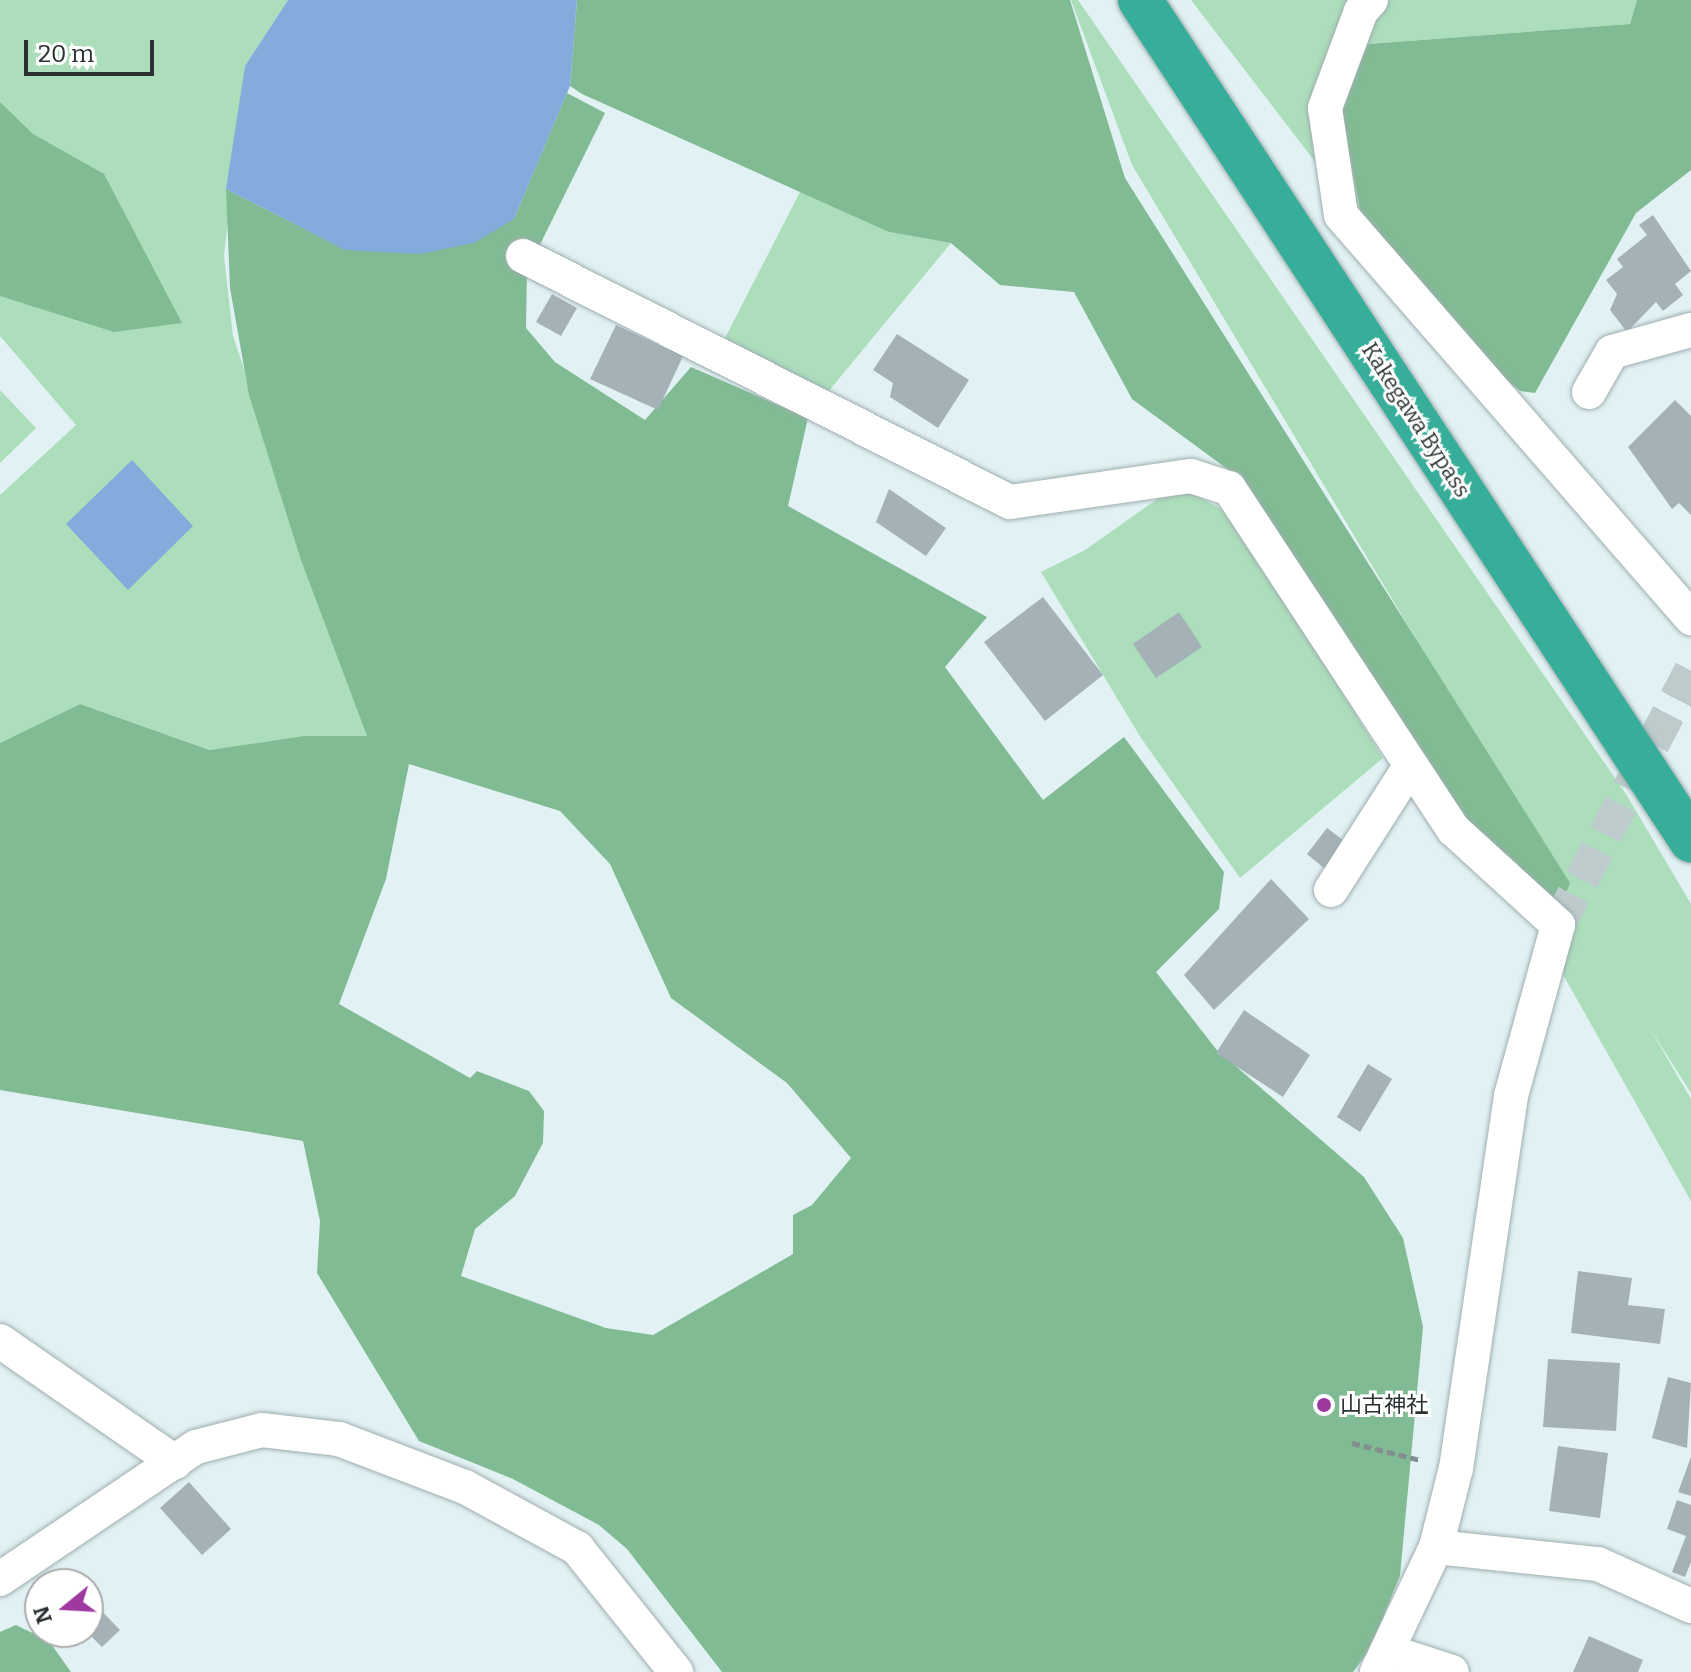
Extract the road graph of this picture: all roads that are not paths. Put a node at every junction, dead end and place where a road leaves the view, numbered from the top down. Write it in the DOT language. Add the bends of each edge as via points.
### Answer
graph roads {
  1 [pos="1140,0"];
  2 [pos="1371,0"];
  3 [pos="523,256"];
  4 [pos="1691,330"];
  5 [pos="1589,392"];
  6 [pos="1691,618"];
  7 [pos="1411,765"];
  8 [pos="1691,840"];
  9 [pos="1331,890"];
  10 [pos="0,1341"];
  11 [pos="175,1462"];
  12 [pos="1436,1547"];
  13 [pos="0,1579"];
  14 [pos="1691,1606"];
  15 [pos="1382,1661"];
  16 [pos="676,1672"];
  17 [pos="1452,1672"];
  1 -- 8 [label="highway, Kakegawa Bypass"];
  2 -- 6 [label="street" via="1361,11 1325,108 1341,215"];
  3 -- 7 [label="street" via="1010,502 1191,476 1229,488"];
  4 -- 5 [label="street" via="1612,352"];
  7 -- 9 [label="street"];
  7 -- 12 [label="street" via="1454,830 1558,925 1511,1096 1456,1468"];
  10 -- 11 [label="street"];
  11 -- 13 [label="street"];
  11 -- 16 [label="street" via="196,1447 262,1430 339,1439 465,1487 577,1548"];
  12 -- 14 [label="street" via="1598,1564"];
  12 -- 15 [label="street"];
  15 -- 17 [label="street"];
}
